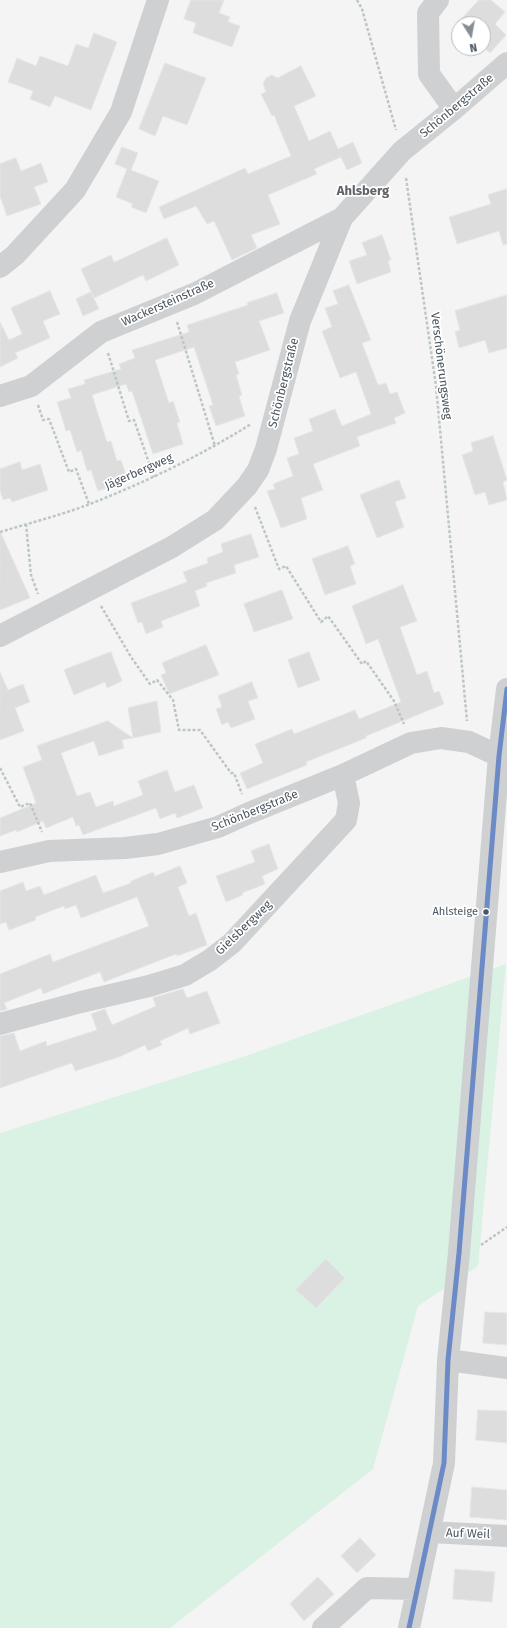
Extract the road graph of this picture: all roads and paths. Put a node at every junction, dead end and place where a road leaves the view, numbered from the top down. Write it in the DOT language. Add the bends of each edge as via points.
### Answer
graph roads {
  1 [pos="158,0"];
  2 [pos="357,0"];
  3 [pos="438,0"];
  4 [pos="507,63"];
  5 [pos="454,109"];
  6 [pos="402,151"];
  7 [pos="342,218"];
  8 [pos="0,267"];
  9 [pos="172,303"];
  10 [pos="101,332"];
  11 [pos="31,386"];
  12 [pos="0,396"];
  13 [pos="277,409"];
  14 [pos="215,446"];
  15 [pos="154,477"];
  16 [pos="247,486"];
  17 [pos="89,504"];
  18 [pos="26,524"];
  19 [pos="0,532"];
  20 [pos="90,590"];
  21 [pos="46,613"];
  22 [pos="0,636"];
  23 [pos="507,689"];
  24 [pos="505,734"];
  25 [pos="469,742"];
  26 [pos="411,743"];
  27 [pos="499,756"];
  28 [pos="0,768"];
  29 [pos="343,775"];
  30 [pos="249,813"];
  31 [pos="49,851"];
  32 [pos="0,862"];
  33 [pos="0,1024"];
  34 [pos="507,1227"];
  35 [pos="460,1253"];
  36 [pos="448,1360"];
  37 [pos="507,1368"];
  38 [pos="430,1532"];
  39 [pos="507,1536"];
  40 [pos="416,1589"];
  41 [pos="323,1628"];
  42 [pos="409,1628"];
  1 -- 8 [label="street" via="121,112 75,190 16,255"];
  2 -- 6 [label="path, Verschönerungsweg" via="362,9"];
  3 -- 5 [label="street" via="428,13 429,74"];
  4 -- 5 [label="street, Schönbergstraße"];
  5 -- 6 [label="street, Schönbergstraße"];
  6 -- 7 [label="street, Schönbergstraße"];
  6 -- 25 [label="path, Verschönerungsweg" via="436,386"];
  7 -- 9 [label="street, Wackersteinstraße"];
  7 -- 13 [label="street, Schönbergstraße" via="300,321"];
  9 -- 10 [label="street, Wackersteinstraße"];
  9 -- 14 [label="path"];
  10 -- 11 [label="street, Wackersteinstraße"];
  10 -- 15 [label="path" via="130,421 134,420"];
  11 -- 12 [label="street, Wackersteinstraße"];
  11 -- 17 [label="path" via="43,420 49,419 69,472 76,469"];
  13 -- 14 [label="path, Jägerbergweg"];
  13 -- 16 [label="street, Schönbergstraße" via="258,470"];
  14 -- 15 [label="path, Jägerbergweg"];
  15 -- 17 [label="path, Jägerbergweg"];
  16 -- 20 [label="street, Schönbergstraße" via="215,520 172,548"];
  16 -- 26 [label="path" via="279,569 286,566 321,622 328,616 362,664 366,661 394,701"];
  17 -- 18 [label="path, Jägerbergweg"];
  18 -- 19 [label="path, Jägerbergweg"];
  18 -- 21 [label="path" via="31,575"];
  20 -- 21 [label="street, Schönbergstraße"];
  20 -- 30 [label="path" via="130,657 150,684 157,680 173,700 179,730 200,730 231,774 234,773"];
  21 -- 22 [label="street, Schönbergstraße"];
  23 -- 24 [label="street"];
  24 -- 27 [label="street"];
  25 -- 26 [label="street, Schönbergstraße" via="441,738"];
  25 -- 27 [label="street, Schönbergstraße"];
  26 -- 29 [label="street, Schönbergstraße"];
  27 -- 35 [label="street"];
  28 -- 31 [label="path" via="20,807 30,803"];
  29 -- 30 [label="street, Schönbergstraße"];
  29 -- 33 [label="street, Gielsbergweg" via="348,802 346,820 232,943 210,960 185,975 156,984"];
  30 -- 31 [label="street, Schönbergstraße" via="218,828 158,844"];
  31 -- 32 [label="street, Schönbergstraße"];
  34 -- 35 [label="path" via="480,1245"];
  35 -- 36 [label="street"];
  36 -- 37 [label="street"];
  36 -- 38 [label="street" via="444,1463"];
  38 -- 39 [label="street, Auf Weil"];
  38 -- 40 [label="street"];
  40 -- 41 [label="street" via="367,1588"];
  40 -- 42 [label="street"];
}
